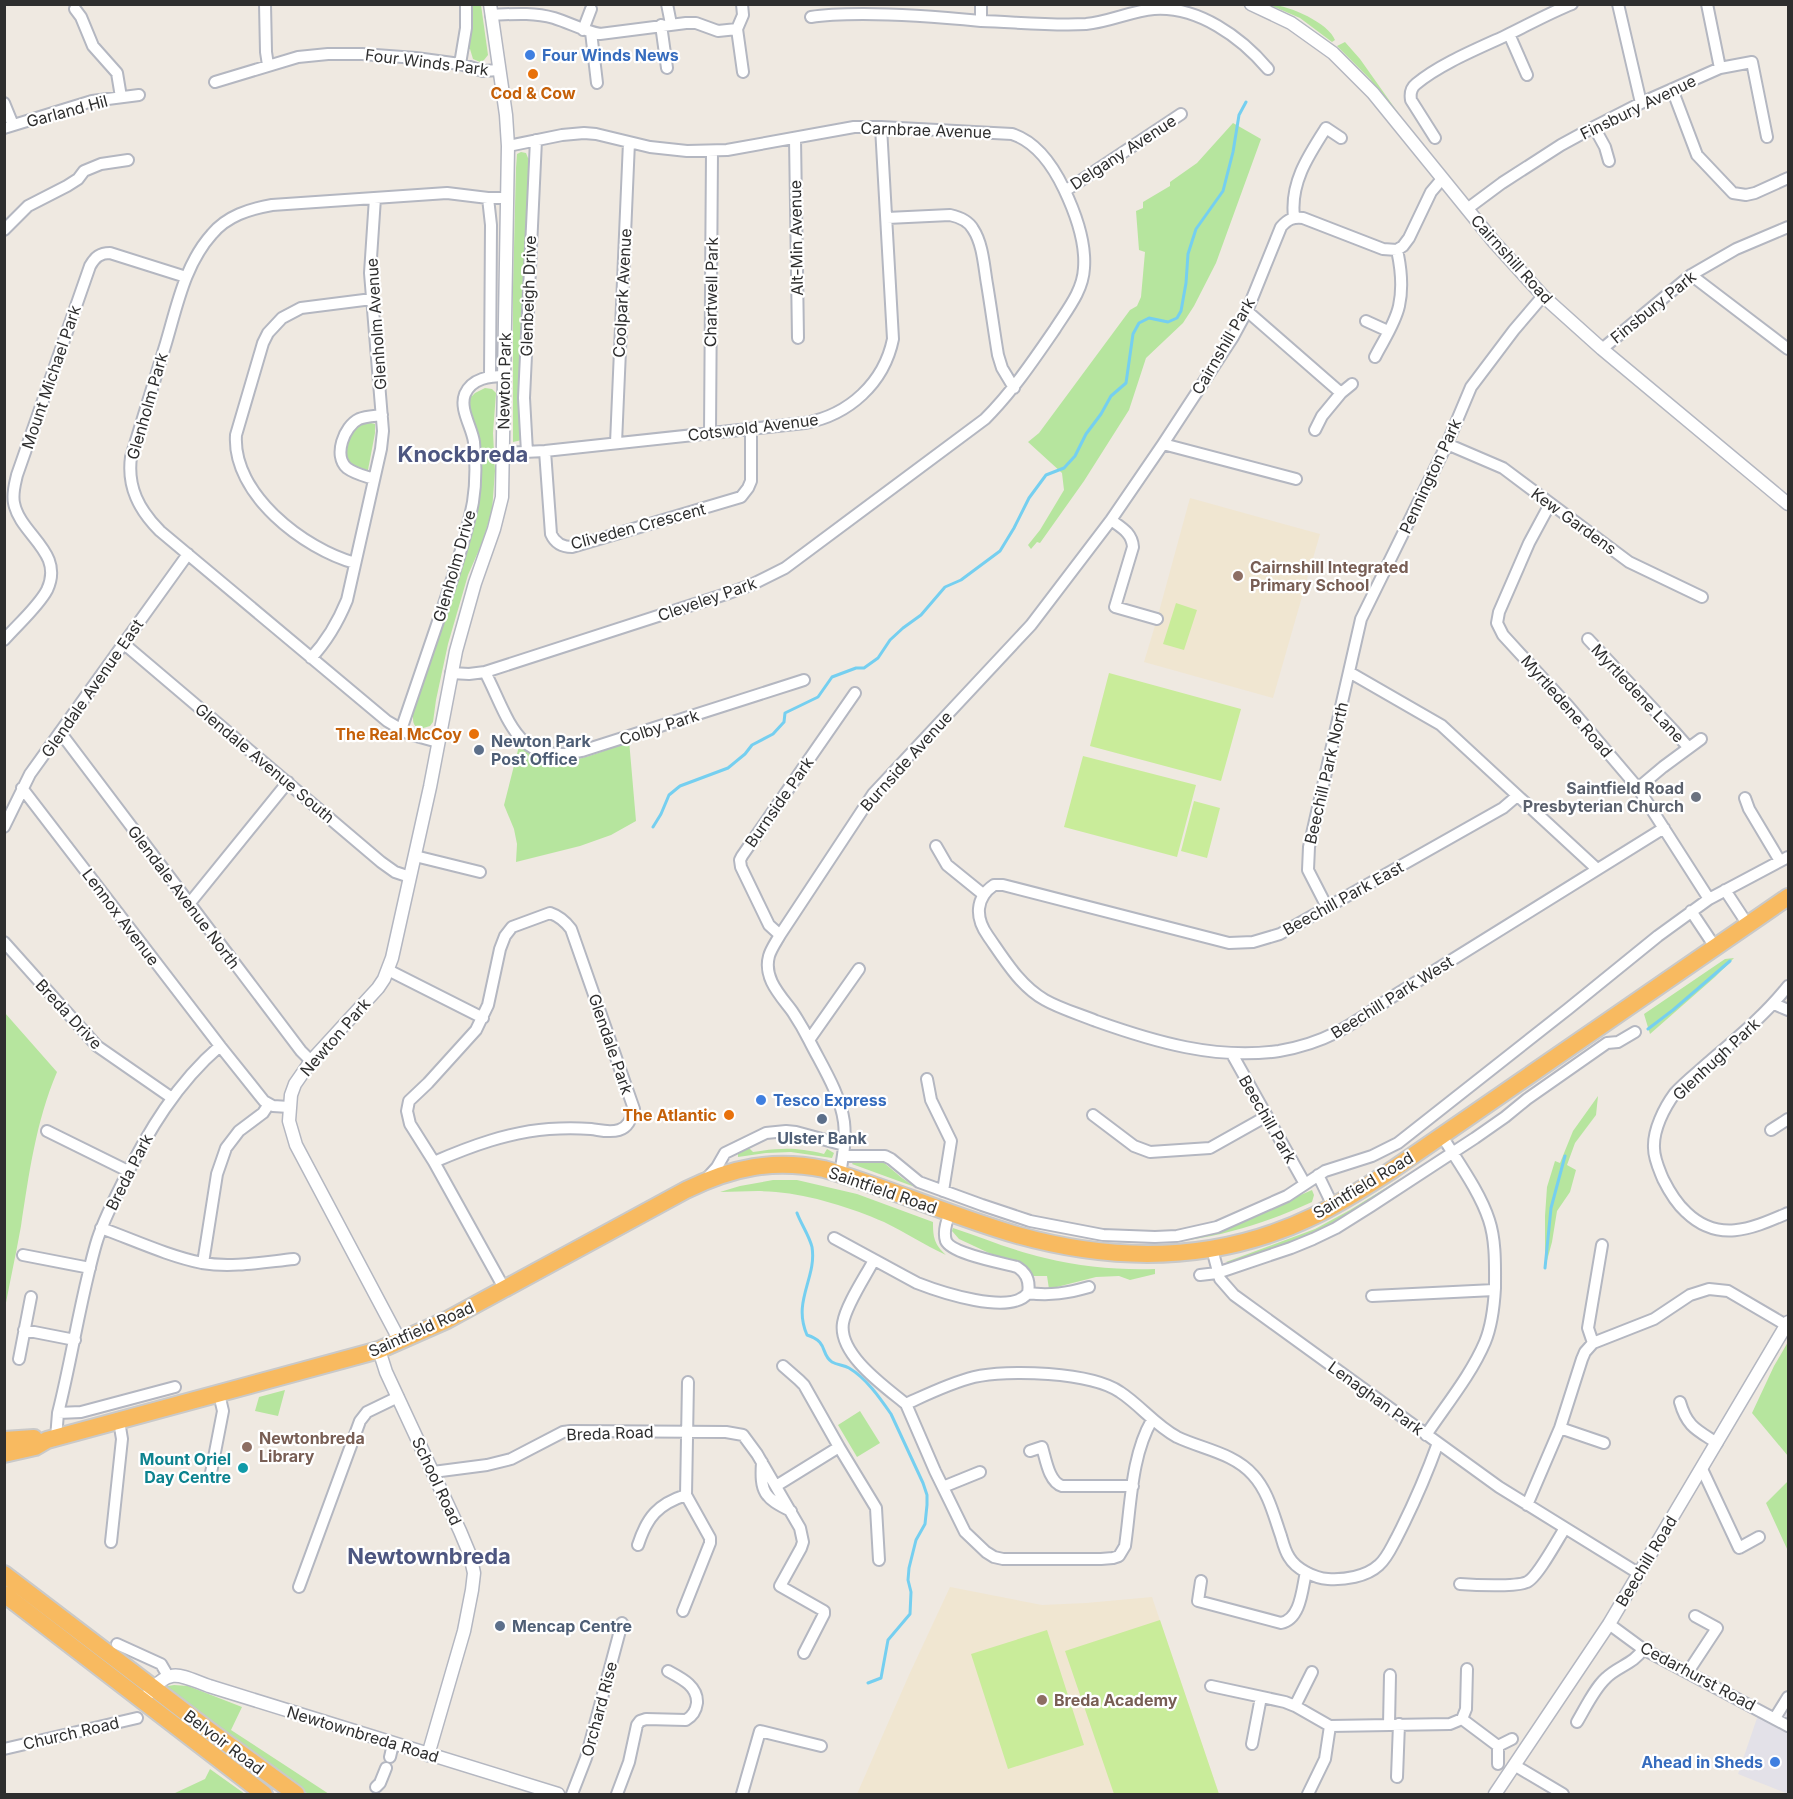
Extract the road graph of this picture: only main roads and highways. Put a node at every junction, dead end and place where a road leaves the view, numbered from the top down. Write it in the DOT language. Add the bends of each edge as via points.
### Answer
graph roads {
  1 [pos="1788,897"];
  2 [pos="51,1439"];
  3 [pos="4,1440"];
  4 [pos="4,1454"];
  5 [pos="4,1574"];
  6 [pos="4,1594"];
  7 [pos="148,1694"];
  8 [pos="264,1794"];
  9 [pos="296,1794"];
  1 -- 2 [label="highway, Saintfield Road" via="1392,1170 1287,1228 1237,1244 1164,1254 1083,1250 1017,1235 824,1169 791,1164 757,1166 704,1181 447,1320 379,1350"];
  2 -- 3 [label="highway, Saintfield Road"];
  2 -- 4 [label="highway, Saintfield Road"];
  5 -- 7 [label="highway"];
  6 -- 7 [label="highway"];
  7 -- 8 [label="highway, Belvoir Road"];
  7 -- 9 [label="highway, Belvoir Road"];
}
